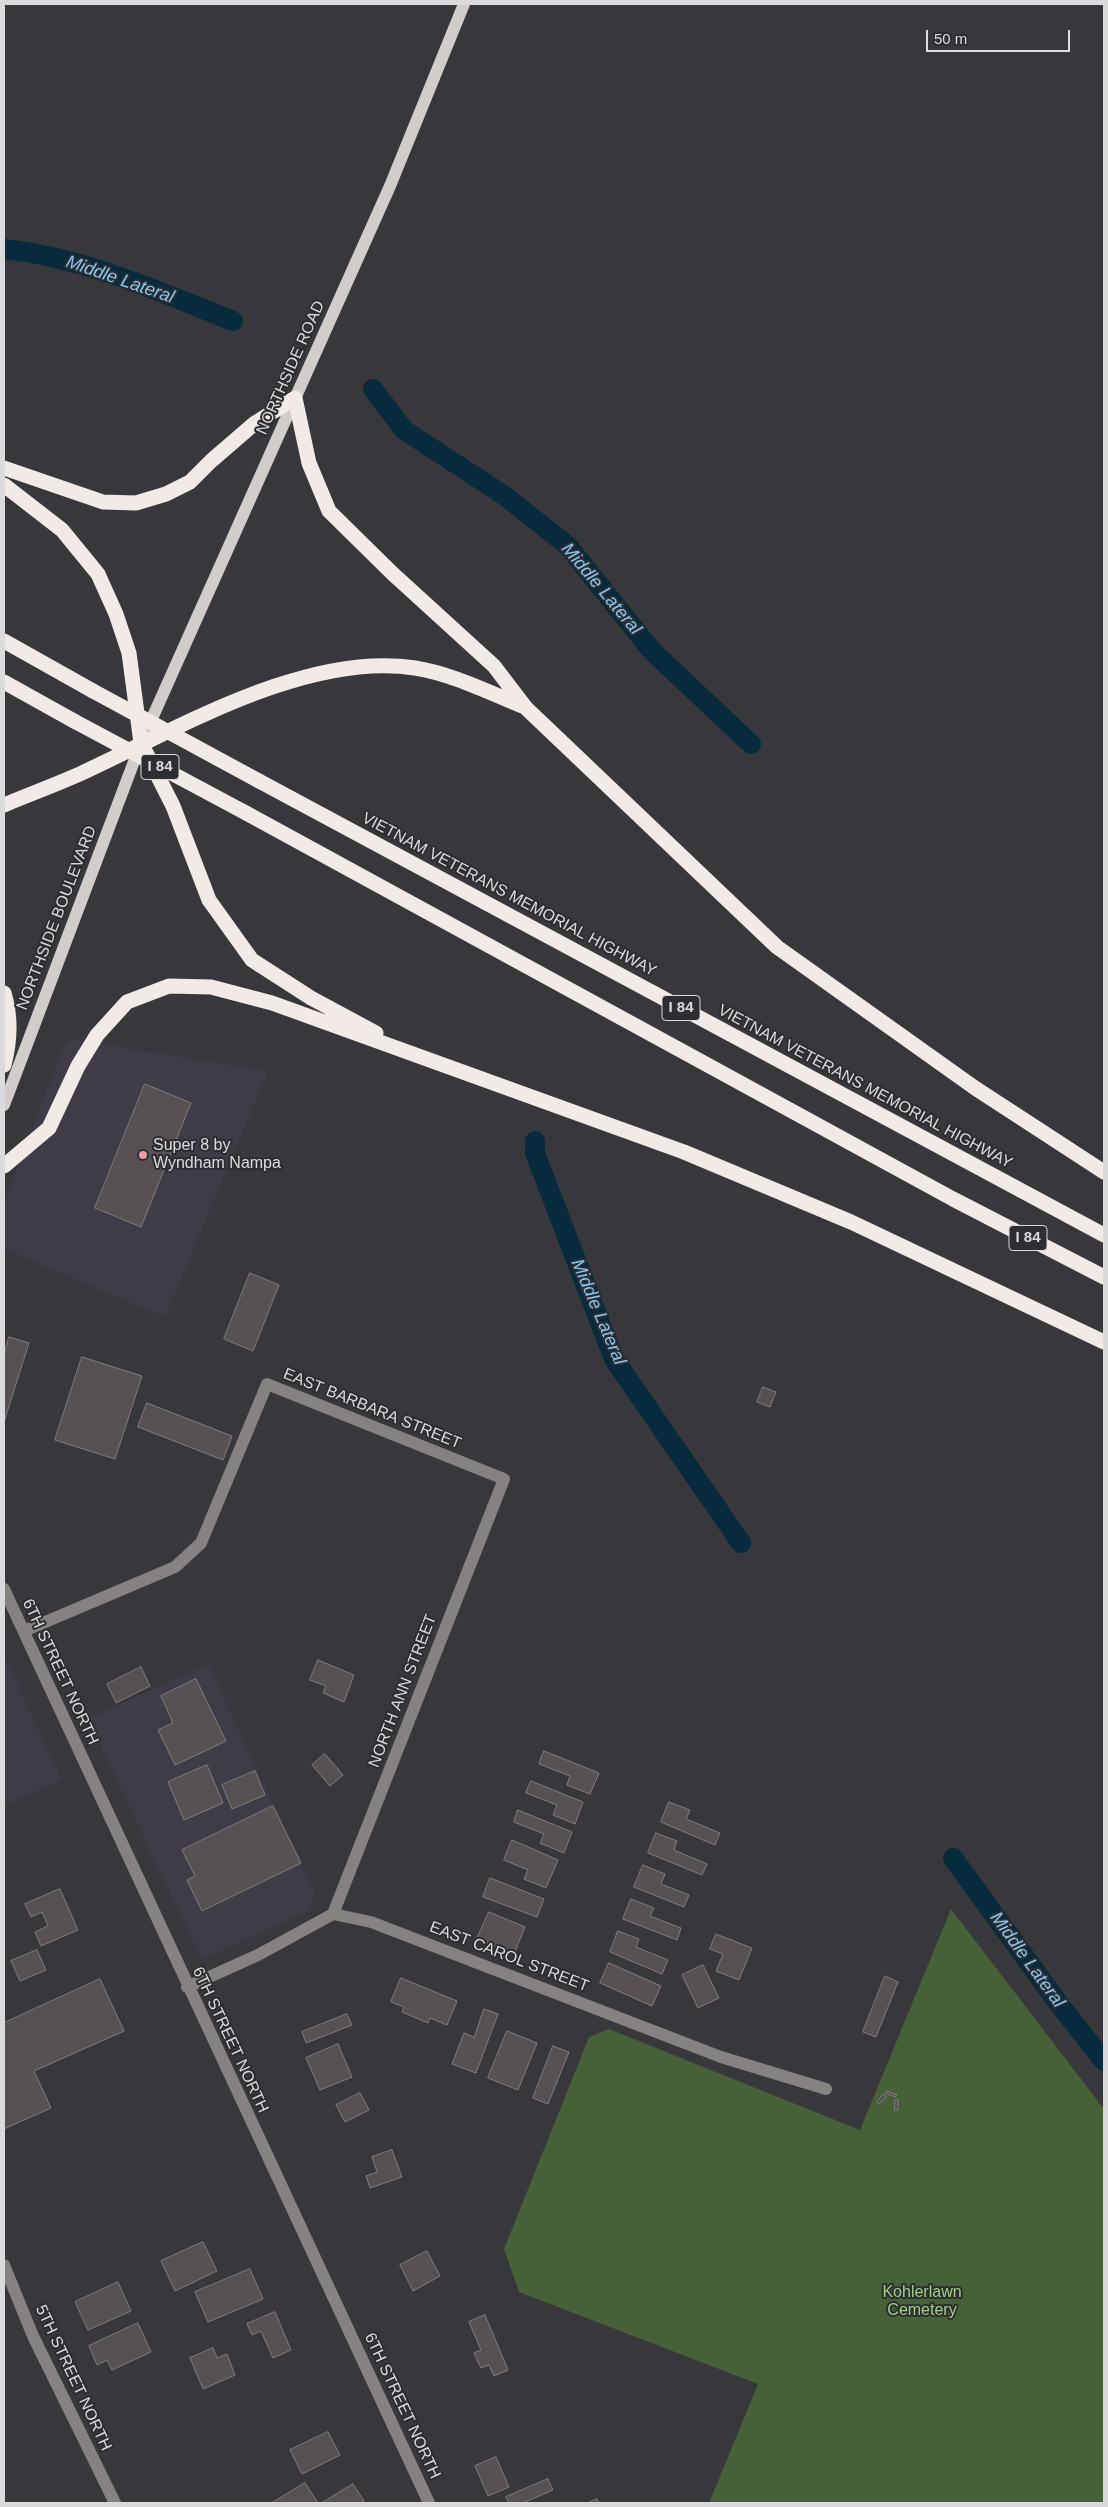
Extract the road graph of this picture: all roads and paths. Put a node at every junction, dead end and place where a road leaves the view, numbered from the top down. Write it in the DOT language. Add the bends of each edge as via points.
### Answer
graph roads {
  1 [pos="464,4"];
  2 [pos="295,398"];
  3 [pos="4,468"];
  4 [pos="4,485"];
  5 [pos="4,640"];
  6 [pos="4,682"];
  7 [pos="526,708"];
  8 [pos="141,743"];
  9 [pos="4,805"];
  10 [pos="4,993"];
  11 [pos="426,1059"];
  12 [pos="4,1065"];
  13 [pos="4,1104"];
  14 [pos="4,1166"];
  15 [pos="1104,1172"];
  16 [pos="1104,1236"];
  17 [pos="1104,1277"];
  18 [pos="1104,1342"];
  19 [pos="504,1479"];
  20 [pos="4,1589"];
  21 [pos="24,1631"];
  22 [pos="333,1914"];
  23 [pos="187,1986"];
  24 [pos="826,2089"];
  25 [pos="4,2265"];
  26 [pos="115,2503"];
  27 [pos="429,2503"];
  1 -- 2 [label="main road, NORTHSIDE ROAD" via="390,186"];
  2 -- 3 [label="highway" via="255,423 190,482 136,503 103,502"];
  2 -- 7 [label="highway" via="310,463 329,511 494,666"];
  2 -- 8 [label="main road, NORTHSIDE ROAD"];
  4 -- 8 [label="highway" via="62,530 98,574 129,653"];
  5 -- 16 [label="highway, VIETNAM VETERANS MEMORIAL HIGHWAY / I 84, bridge" via="258,781"];
  6 -- 17 [label="highway, I 84, bridge" via="953,1199"];
  7 -- 8 [label="highway" via="456,679 415,668 375,666 298,678"];
  7 -- 15 [label="highway" via="777,946 975,1088"];
  8 -- 9 [label="highway" via="84,772"];
  8 -- 11 [label="highway" via="172,806 209,900 252,960 311,998"];
  8 -- 13 [label="main road, NORTHSIDE BOULEVARD"];
  10 -- 12 [label="highway" via="9,1009"];
  11 -- 14 [label="highway" via="272,1003 211,987 170,986 127,1002 97,1035 78,1066 49,1128"];
  11 -- 18 [label="highway" via="693,1156 851,1222"];
  19 -- 21 [label="street, EAST BARBARA STREET" via="267,1384 201,1544 175,1567"];
  19 -- 22 [label="street, NORTH ANN STREET"];
  20 -- 21 [label="street, 6TH STREET NORTH"];
  21 -- 23 [label="street, 6TH STREET NORTH"];
  22 -- 23 [label="street" via="258,1955"];
  22 -- 24 [label="street, EAST CAROL STREET" via="371,1922 721,2056"];
  23 -- 27 [label="street, 6TH STREET NORTH"];
  25 -- 26 [label="street, 5TH STREET NORTH" via="32,2336"];
}
